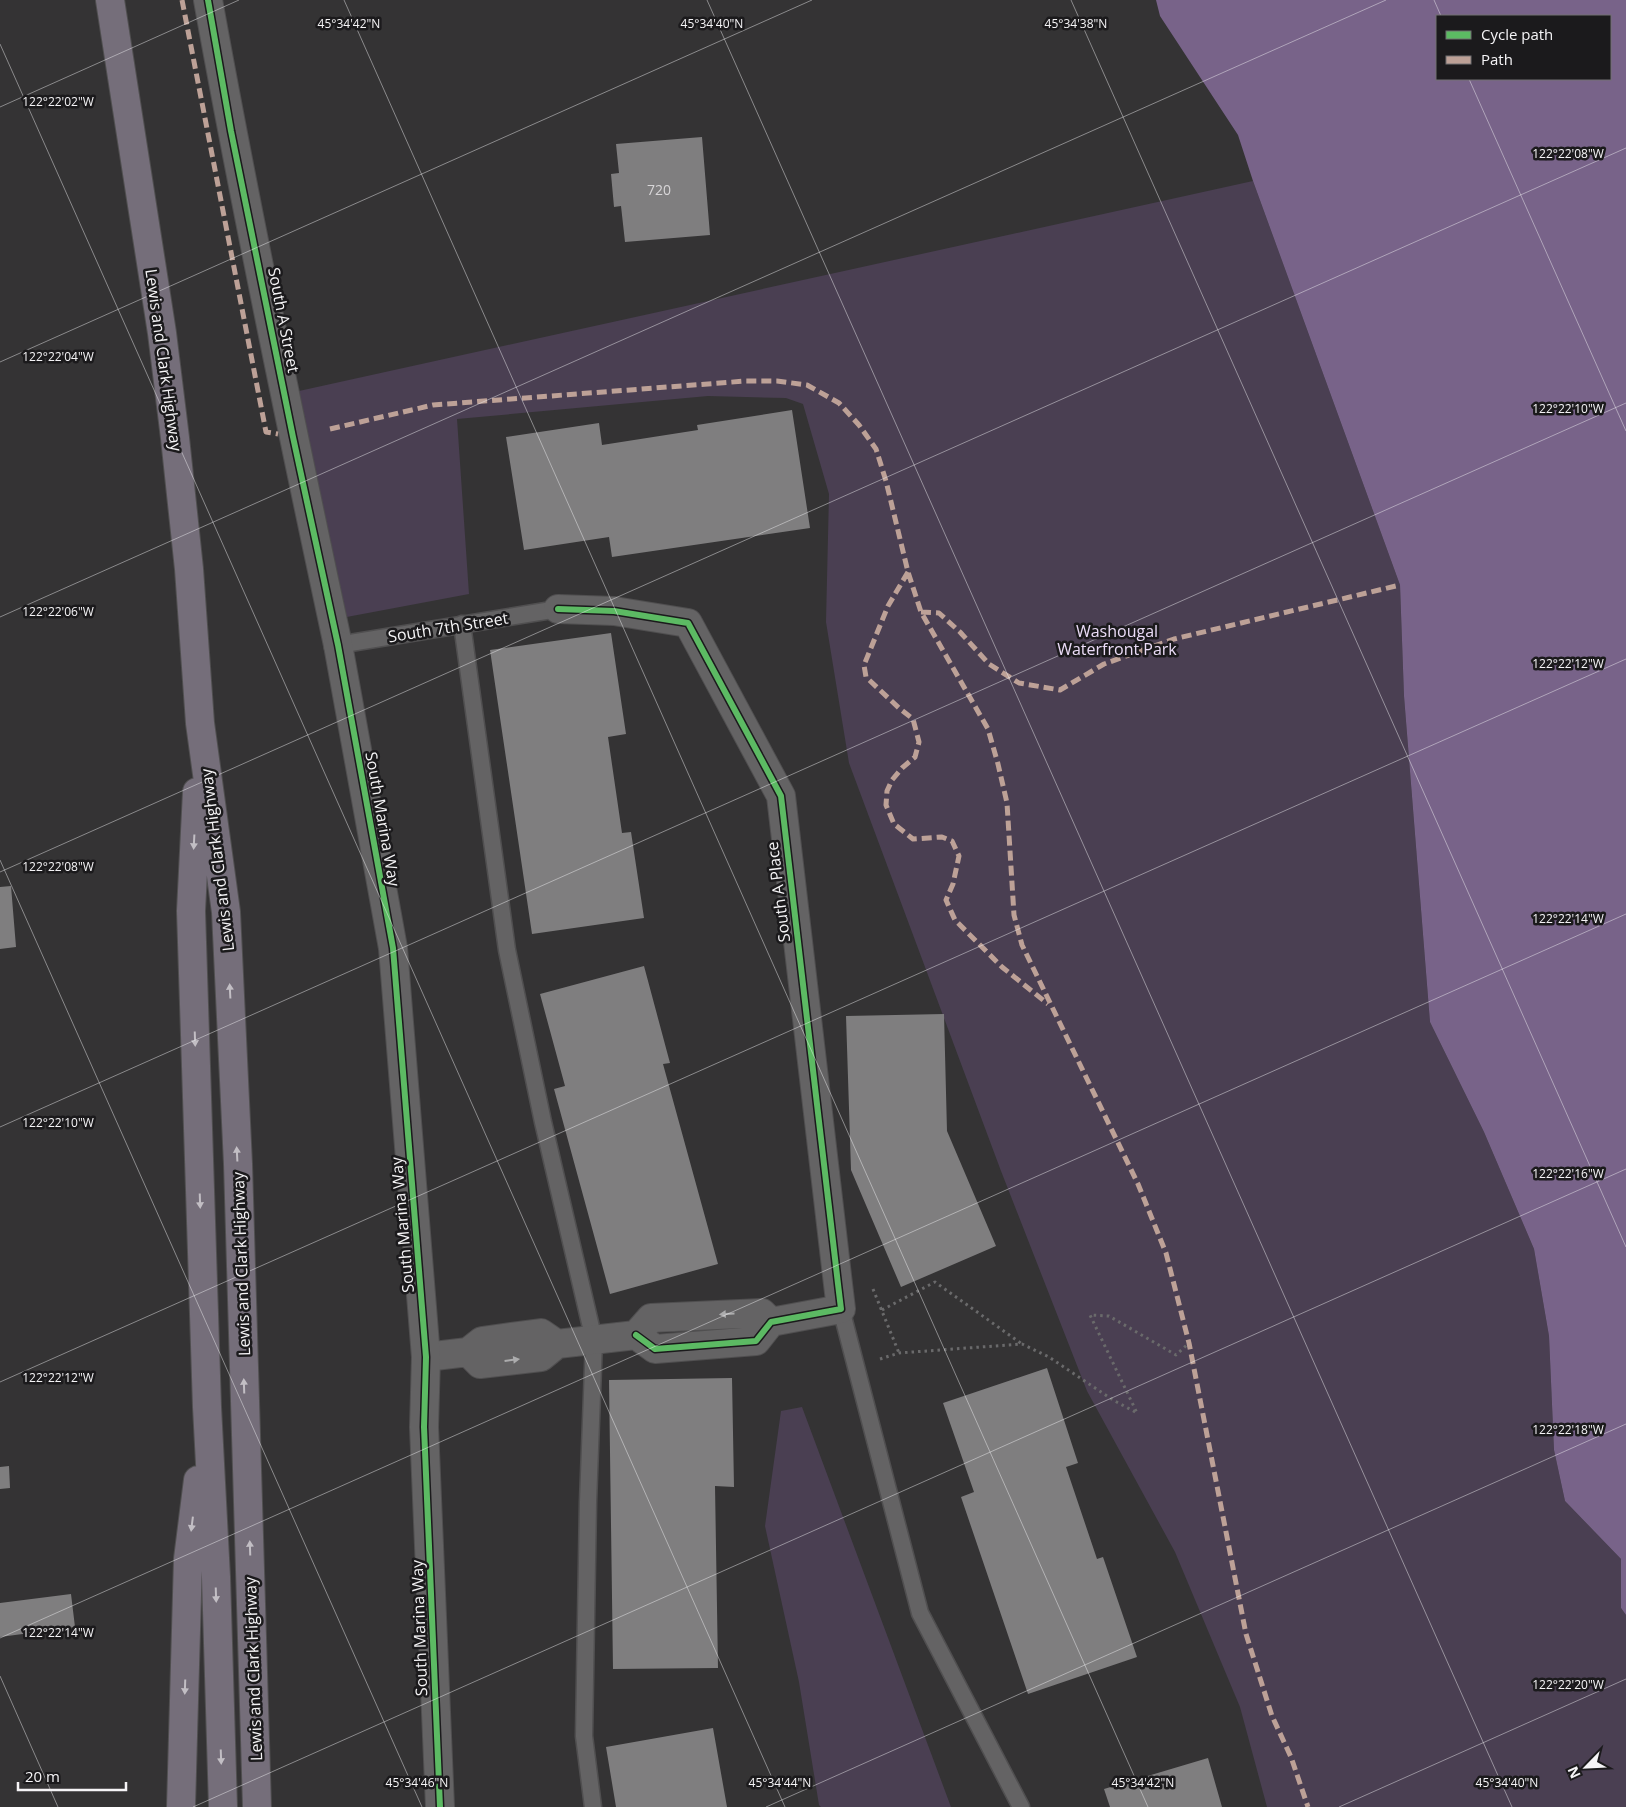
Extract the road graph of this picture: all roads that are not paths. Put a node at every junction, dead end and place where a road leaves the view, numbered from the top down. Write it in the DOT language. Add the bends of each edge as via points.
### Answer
graph roads {
  1 [pos="110,0"];
  2 [pos="208,0"];
  3 [pos="558,609"];
  4 [pos="462,624"];
  5 [pos="338,645"];
  6 [pos="200,723"];
  7 [pos="841,1310"];
  8 [pos="594,1340"];
  9 [pos="426,1357"];
  10 [pos="207,1406"];
  11 [pos="182,1807"];
  12 [pos="223,1807"];
  13 [pos="257,1807"];
  14 [pos="440,1807"];
  15 [pos="593,1807"];
  16 [pos="1021,1807"];
  1 -- 6 [label="highway, Lewis and Clark Highway" via="174,428 189,569"];
  2 -- 5 [label="street, South A Street" via="242,184"];
  3 -- 4 [label="lane, South 7th Street"];
  3 -- 7 [label="street, South A Place" via="614,611 688,623 781,796"];
  4 -- 5 [label="lane, South 7th Street"];
  4 -- 8 [label="lane" via="507,950 542,1122"];
  5 -- 9 [label="street, South Marina Way" via="393,948"];
  6 -- 10 [label="highway, Lewis and Clark Highway, one-way" via="191,912"];
  13 -- 6 [label="highway, Lewis and Clark Highway, one-way" via="238,1174 226,912"];
  7 -- 8 [label="street" via="771,1322 762,1312 651,1318 636,1335"];
  7 -- 16 [label="lane" via="920,1613"];
  8 -- 9 [label="street" via="557,1344 541,1333 482,1341 468,1352"];
  8 -- 15 [label="lane" via="584,1736"];
  9 -- 14 [label="street, South Marina Way" via="424,1427"];
  10 -- 11 [label="highway, one-way" via="188,1559"];
  10 -- 12 [label="highway, Lewis and Clark Highway, one-way"];
}
